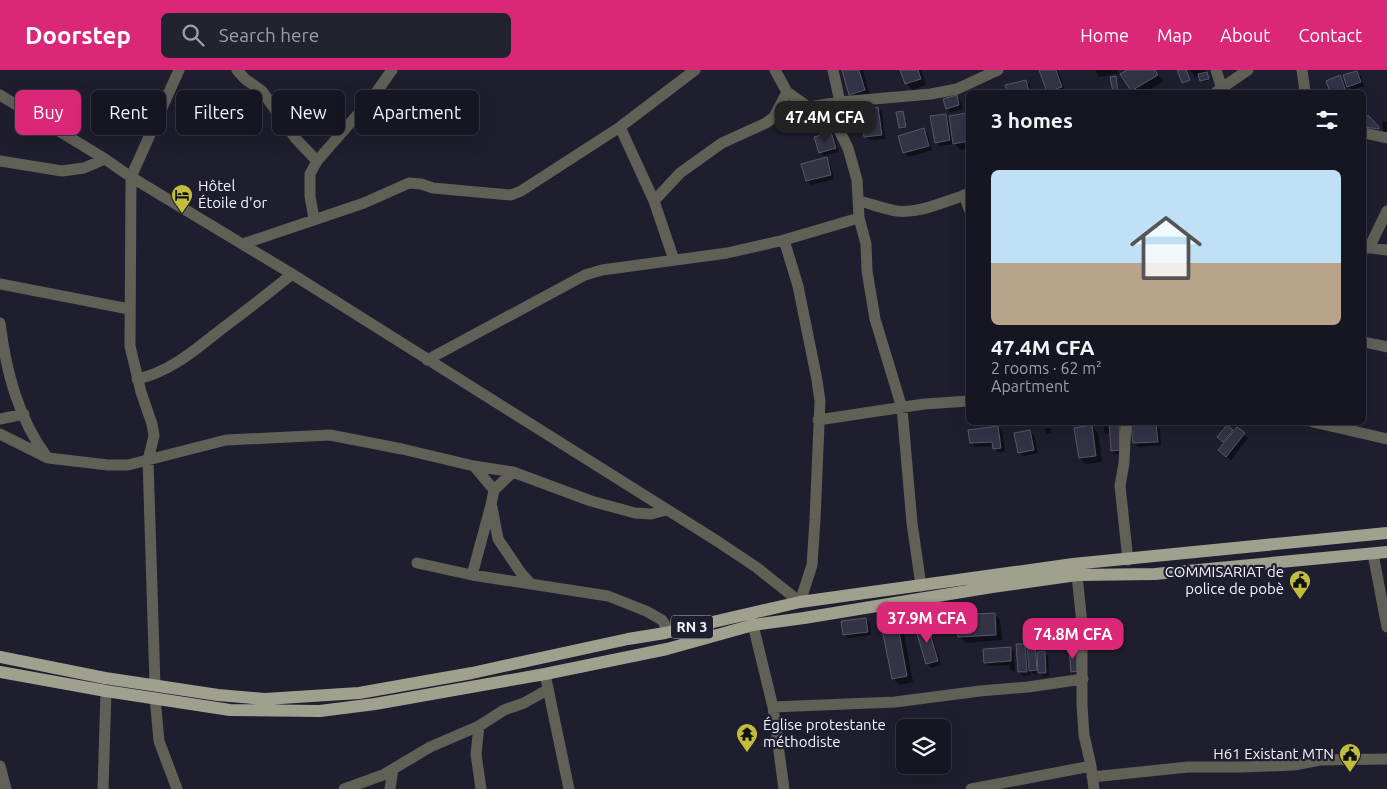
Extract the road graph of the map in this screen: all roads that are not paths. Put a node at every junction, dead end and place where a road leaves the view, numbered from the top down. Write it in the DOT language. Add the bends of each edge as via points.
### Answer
graph roads {
  1 [pos="179,70"];
  2 [pos="237,70"];
  3 [pos="392,70"];
  4 [pos="696,70"];
  5 [pos="774,70"];
  6 [pos="833,70"];
  7 [pos="998,70"];
  8 [pos="1216,70"];
  9 [pos="1248,70"];
  10 [pos="1302,70"];
  11 [pos="1219,90"];
  12 [pos="1220,90"];
  13 [pos="1305,90"];
  14 [pos="787,92"];
  15 [pos="0,95"];
  16 [pos="840,102"];
  17 [pos="809,107"];
  18 [pos="620,127"];
  19 [pos="838,128"];
  20 [pos="1366,133"];
  21 [pos="1387,138"];
  22 [pos="105,159"];
  23 [pos="0,161"];
  24 [pos="318,161"];
  25 [pos="131,177"];
  26 [pos="966,194"];
  27 [pos="654,201"];
  28 [pos="859,201"];
  29 [pos="1387,211"];
  30 [pos="859,218"];
  31 [pos="314,219"];
  32 [pos="784,240"];
  33 [pos="243,244"];
  34 [pos="1366,248"];
  35 [pos="1387,250"];
  36 [pos="674,260"];
  37 [pos="292,274"];
  38 [pos="0,284"];
  39 [pos="130,309"];
  40 [pos="0,323"];
  41 [pos="1366,342"];
  42 [pos="1387,347"];
  43 [pos="427,360"];
  44 [pos="137,379"];
  45 [pos="966,401"];
  46 [pos="902,408"];
  47 [pos="24,414"];
  48 [pos="0,419"];
  49 [pos="818,420"];
  50 [pos="1126,425"];
  51 [pos="1326,425"];
  52 [pos="0,434"];
  53 [pos="1387,439"];
  54 [pos="48,458"];
  55 [pos="148,460"];
  56 [pos="474,466"];
  57 [pos="513,472"];
  58 [pos="494,490"];
  59 [pos="491,505"];
  60 [pos="666,510"];
  61 [pos="1387,533"];
  62 [pos="1387,552"];
  63 [pos="1373,554"];
  64 [pos="1128,560"];
  65 [pos="417,563"];
  66 [pos="472,575"];
  67 [pos="1077,576"];
  68 [pos="529,582"];
  69 [pos="921,586"];
  70 [pos="800,602"];
  71 [pos="753,625"];
  72 [pos="1387,627"];
  73 [pos="666,633"];
  74 [pos="0,657"];
  75 [pos="0,672"];
  76 [pos="545,674"];
  77 [pos="1083,679"];
  78 [pos="155,685"];
  79 [pos="547,690"];
  80 [pos="106,691"];
  81 [pos="155,698"];
  82 [pos="773,706"];
  83 [pos="480,726"];
  84 [pos="1387,759"];
  85 [pos="0,766"];
  86 [pos="393,769"];
  87 [pos="1092,771"];
  88 [pos="375,785"];
  89 [pos="6,789"];
  90 [pos="103,789"];
  91 [pos="177,789"];
  92 [pos="344,789"];
  93 [pos="390,789"];
  94 [pos="482,789"];
  95 [pos="569,789"];
  96 [pos="784,789"];
  97 [pos="972,789"];
  98 [pos="1094,789"];
  1 -- 25 [label="street"];
  2 -- 24 [label="street" via="262,91 296,139"];
  3 -- 24 [label="street"];
  4 -- 18 [label="street"];
  5 -- 14 [label="street"];
  6 -- 16 [label="street"];
  7 -- 16 [label="street" via="958,89 905,98"];
  8 -- 11 [label="street"];
  9 -- 12 [label="street"];
  10 -- 13 [label="street"];
  14 -- 17 [label="street"];
  14 -- 27 [label="street" via="774,117 722,143 680,173"];
  15 -- 22 [label="street"];
  16 -- 17 [label="street"];
  16 -- 19 [label="street"];
  17 -- 19 [label="street"];
  18 -- 27 [label="street"];
  18 -- 31 [label="street" via="512,196 409,183 364,203"];
  19 -- 28 [label="street" via="848,148"];
  20 -- 21 [label="street"];
  22 -- 23 [label="street" via="84,168 62,171"];
  22 -- 25 [label="street"];
  24 -- 31 [label="street" via="310,174"];
  25 -- 33 [label="street"];
  25 -- 39 [label="street"];
  26 -- 28 [label="street" via="923,208 898,211"];
  27 -- 36 [label="street"];
  28 -- 30 [label="street"];
  29 -- 34 [label="street"];
  30 -- 32 [label="street"];
  30 -- 46 [label="street" via="866,244 875,319"];
  31 -- 33 [label="street"];
  32 -- 36 [label="street" via="728,253"];
  32 -- 49 [label="street" via="798,286 817,380"];
  33 -- 37 [label="street"];
  34 -- 35 [label="street"];
  36 -- 43 [label="street" via="585,275"];
  37 -- 43 [label="street"];
  37 -- 44 [label="street" via="200,346 163,371"];
  38 -- 39 [label="street"];
  39 -- 44 [label="street" via="130,346"];
  40 -- 47 [label="street" via="12,389"];
  41 -- 42 [label="street"];
  43 -- 60 [label="street"];
  44 -- 55 [label="street" via="154,436"];
  45 -- 46 [label="street"];
  46 -- 49 [label="street"];
  46 -- 69 [label="street"];
  47 -- 48 [label="street"];
  47 -- 54 [label="street" via="36,442"];
  49 -- 70 [label="street" via="812,564"];
  50 -- 64 [label="street" via="1120,486"];
  51 -- 53 [label="street"];
  52 -- 54 [label="street"];
  54 -- 55 [label="street" via="115,465"];
  55 -- 56 [label="street" via="226,440 330,435"];
  55 -- 78 [label="street"];
  56 -- 57 [label="street"];
  56 -- 58 [label="street"];
  57 -- 58 [label="street"];
  57 -- 60 [label="street" via="635,512 651,514"];
  58 -- 59 [label="street"];
  59 -- 66 [label="street"];
  59 -- 68 [label="street" via="498,538"];
  60 -- 70 [label="street" via="756,567"];
  61 -- 64 [label="main road, RN 3"];
  62 -- 63 [label="main road, RN 3"];
  63 -- 67 [label="main road, RN 3" via="1155,574"];
  63 -- 72 [label="street"];
  64 -- 69 [label="main road, RN 3" via="1074,564"];
  65 -- 66 [label="street"];
  66 -- 68 [label="street"];
  67 -- 71 [label="main road, RN 3"];
  67 -- 77 [label="street"];
  68 -- 73 [label="street" via="608,596 662,620"];
  69 -- 70 [label="main road, RN 3"];
  70 -- 73 [label="main road, RN 3"];
  71 -- 76 [label="main road, RN 3" via="667,649"];
  71 -- 82 [label="street"];
  73 -- 78 [label="main road, RN 3" via="359,693 265,699"];
  74 -- 78 [label="main road, RN 3"];
  75 -- 80 [label="main road, RN 3"];
  76 -- 79 [label="street"];
  76 -- 81 [label="main road, RN 3" via="320,711 230,710"];
  77 -- 82 [label="street" via="895,702"];
  77 -- 87 [label="street" via="1084,735"];
  79 -- 83 [label="street" via="504,710"];
  79 -- 95 [label="street"];
  80 -- 81 [label="main road, RN 3"];
  80 -- 90 [label="street"];
  81 -- 91 [label="street" via="160,741"];
  82 -- 96 [label="street"];
  83 -- 86 [label="street" via="430,747"];
  83 -- 94 [label="street" via="476,754"];
  84 -- 87 [label="street"];
  85 -- 89 [label="street"];
  86 -- 88 [label="street"];
  86 -- 93 [label="street"];
  87 -- 97 [label="street"];
  87 -- 98 [label="street"];
  88 -- 92 [label="street"];
}
